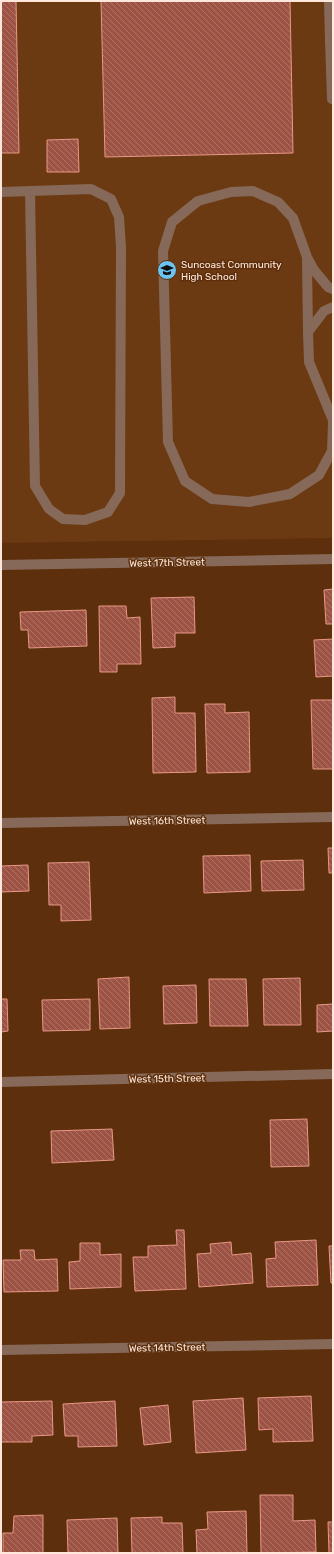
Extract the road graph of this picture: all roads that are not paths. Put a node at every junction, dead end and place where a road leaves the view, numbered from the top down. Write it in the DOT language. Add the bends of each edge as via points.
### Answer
graph roads {
  1 [pos="330,1"];
  2 [pos="332,40"];
  3 [pos="332,99"];
  4 [pos="30,191"];
  5 [pos="1,192"];
  6 [pos="307,257"];
  7 [pos="333,289"];
  8 [pos="333,307"];
  9 [pos="308,332"];
  10 [pos="333,420"];
  11 [pos="333,423"];
  12 [pos="333,559"];
  13 [pos="1,565"];
  14 [pos="333,817"];
  15 [pos="1,823"];
  16 [pos="333,1074"];
  17 [pos="1,1082"];
  18 [pos="333,1344"];
  19 [pos="1,1350"];
  1 -- 2 [label="street"];
  2 -- 3 [label="street"];
  4 -- 4 [label="street" via="35,486 49,509 63,519 85,520 108,512 120,493 119,217 111,199 91,189"];
  4 -- 5 [label="street"];
  6 -- 7 [label="street" via="314,270 328,287"];
  6 -- 9 [label="street"];
  6 -- 11 [label="street" via="293,218 278,202 253,191 231,192 198,201 172,222 163,251 168,442 185,481 212,499 249,502 290,494 319,475 332,451"];
  8 -- 9 [label="street" via="324,311"];
  9 -- 10 [label="street" via="309,362"];
  12 -- 13 [label="street, West 17th Street"];
  14 -- 15 [label="street, West 16th Street"];
  16 -- 17 [label="street, West 15th Street"];
  18 -- 19 [label="street, West 14th Street"];
}
